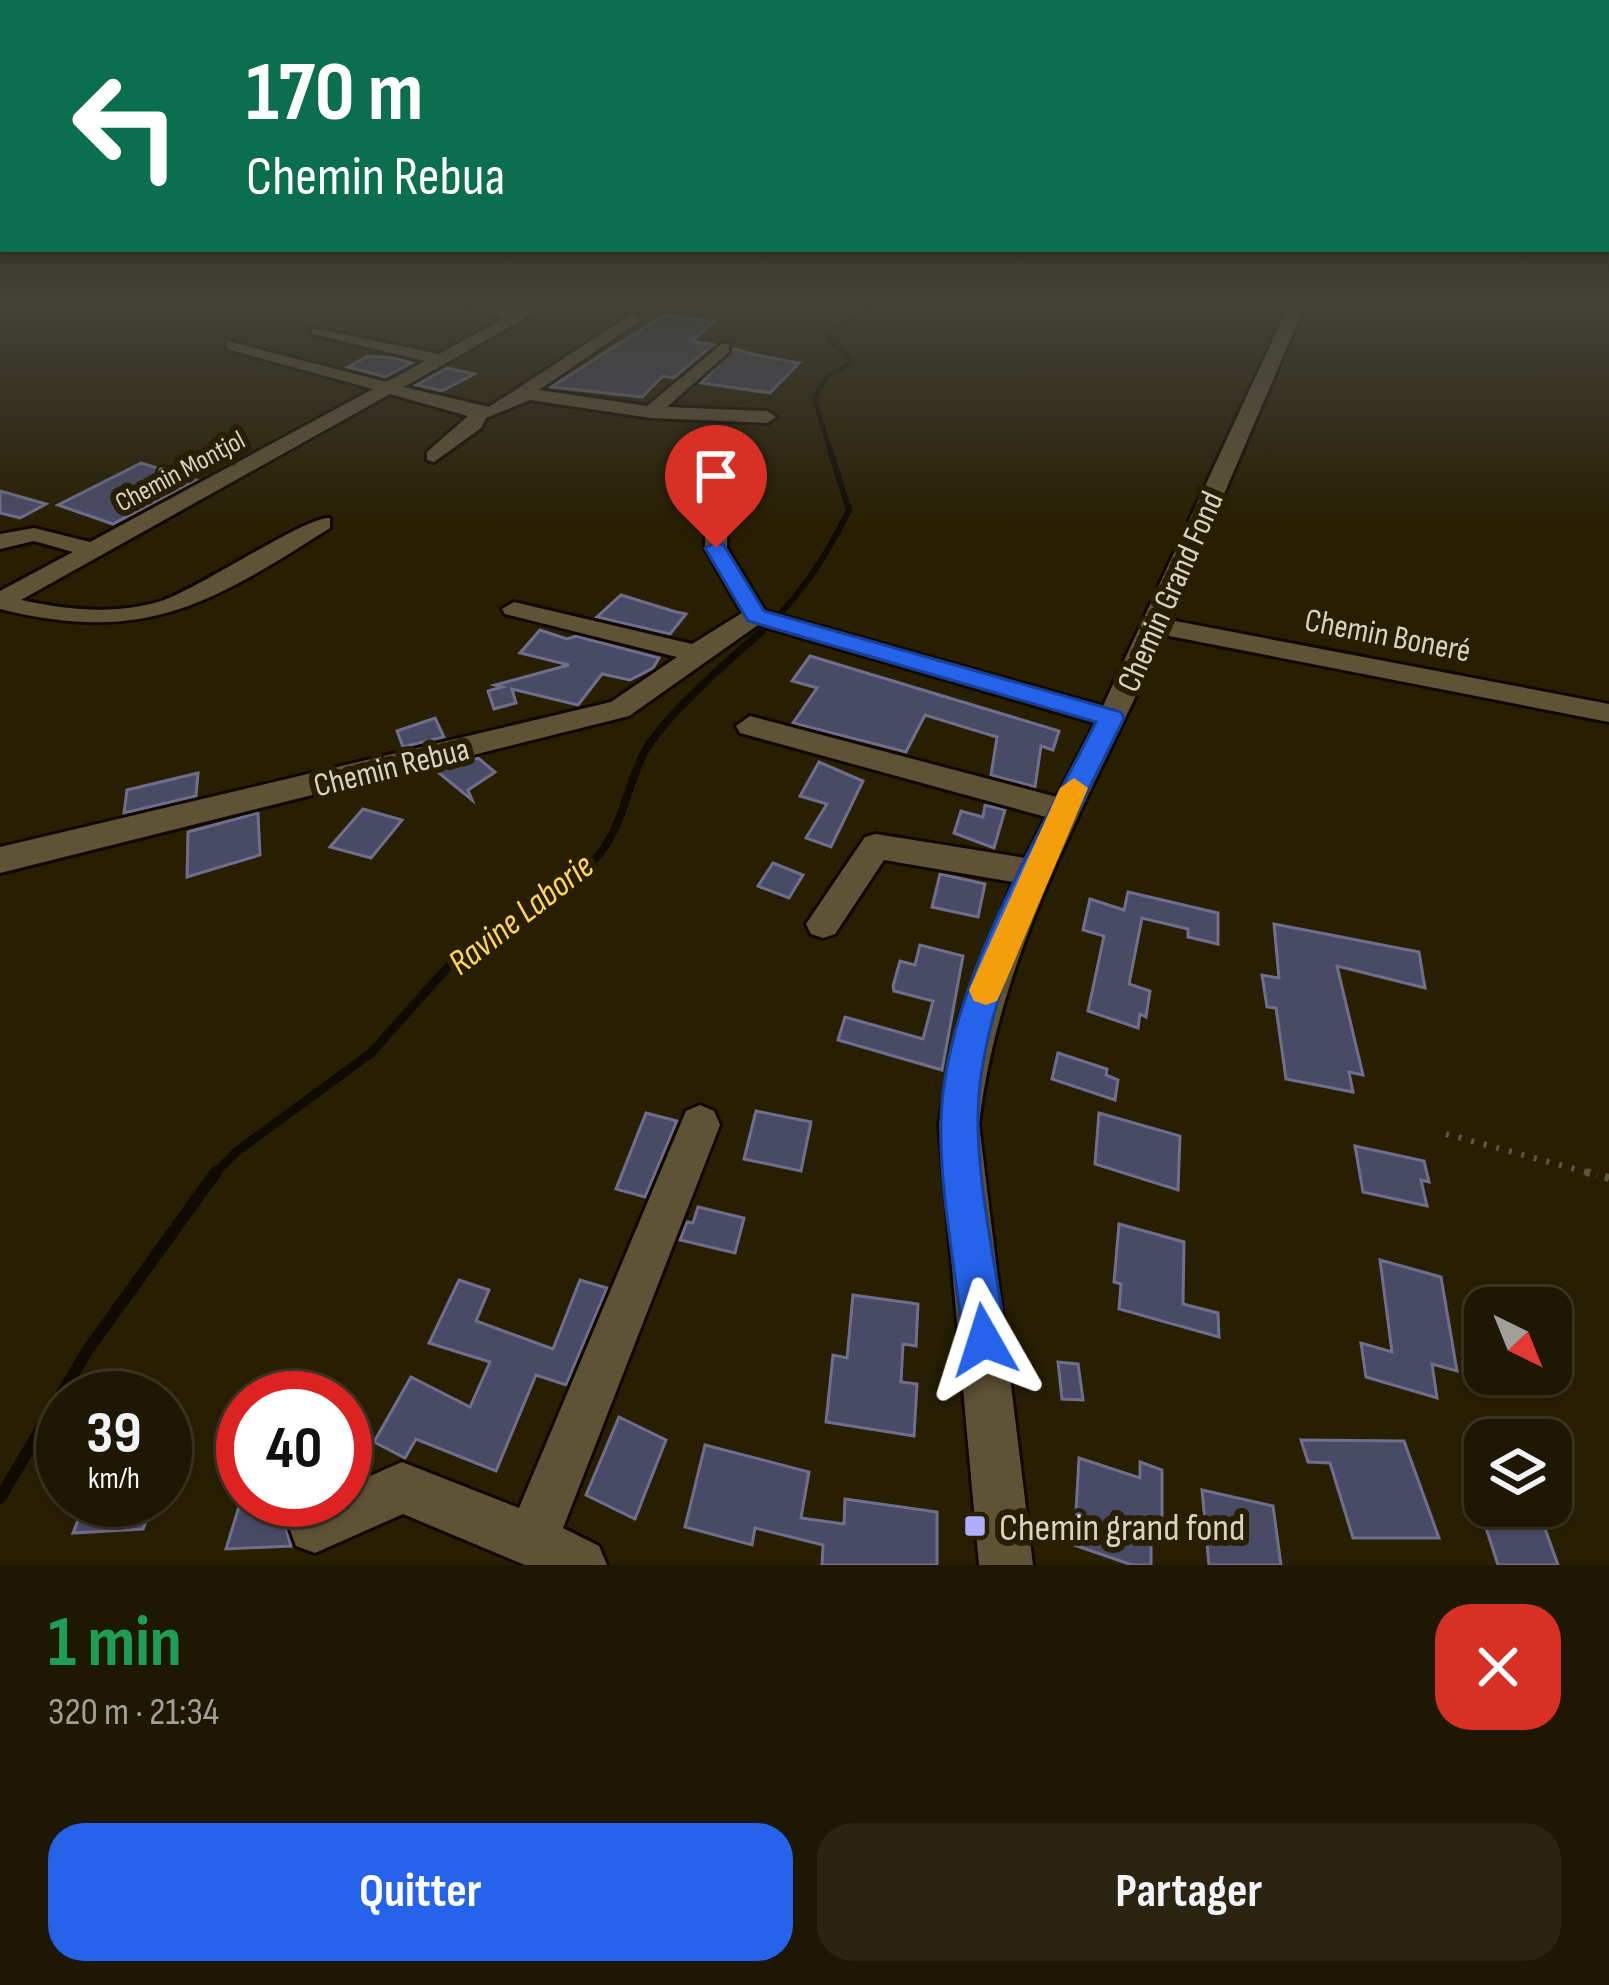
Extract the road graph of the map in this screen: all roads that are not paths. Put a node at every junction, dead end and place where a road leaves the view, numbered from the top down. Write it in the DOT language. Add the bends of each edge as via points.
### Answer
graph roads {
  1 [pos="344,378"];
  2 [pos="411,378"];
  3 [pos="546,378"];
  4 [pos="689,378"];
  5 [pos="1264,378"];
  6 [pos="388,391"];
  7 [pos="522,394"];
  8 [pos="651,412"];
  9 [pos="478,413"];
  10 [pos="767,417"];
  11 [pos="434,455"];
  12 [pos="717,507"];
  13 [pos="322,523"];
  14 [pos="2,539"];
  15 [pos="89,550"];
  16 [pos="0,601"];
  17 [pos="514,609"];
  18 [pos="760,617"];
  19 [pos="1154,625"];
  20 [pos="696,652"];
  21 [pos="1609,713"];
  22 [pos="1112,718"];
  23 [pos="750,726"];
  24 [pos="1063,810"];
  25 [pos="0,860"];
  26 [pos="1034,873"];
  27 [pos="823,924"];
  28 [pos="700,1125"];
  29 [pos="372,1502"];
  30 [pos="532,1540"];
  31 [pos="580,1565"];
  32 [pos="1006,1565"];
  1 -- 6 [label="street"];
  2 -- 6 [label="street, Chemin Montjol"];
  3 -- 7 [label="street"];
  4 -- 8 [label="street"];
  5 -- 19 [label="street, Chemin Grand Fond"];
  6 -- 9 [label="street"];
  6 -- 15 [label="street, Chemin Montjol"];
  7 -- 8 [label="street"];
  7 -- 9 [label="street"];
  8 -- 10 [label="street"];
  9 -- 11 [label="street"];
  12 -- 18 [label="street" via="716,548"];
  13 -- 16 [label="street" via="181,606 84,616"];
  14 -- 15 [label="street" via="50,534"];
  15 -- 16 [label="street, Chemin Montjol"];
  17 -- 20 [label="street"];
  18 -- 20 [label="street, Chemin Rebua" via="718,633"];
  18 -- 22 [label="street"];
  19 -- 21 [label="street, Chemin Boneré"];
  19 -- 22 [label="street, Chemin Grand Fond"];
  20 -- 25 [label="street, Chemin Rebua" via="646,698 619,710"];
  22 -- 24 [label="street, Chemin Grand Fond"];
  23 -- 24 [label="street"];
  24 -- 26 [label="street, Chemin Grand Fond"];
  26 -- 27 [label="street" via="876,846"];
  26 -- 32 [label="street, Chemin Grand Fond" via="976,1017 959,1124"];
  28 -- 30 [label="street"];
  29 -- 30 [label="street" via="402,1489"];
  30 -- 31 [label="street"];
}
